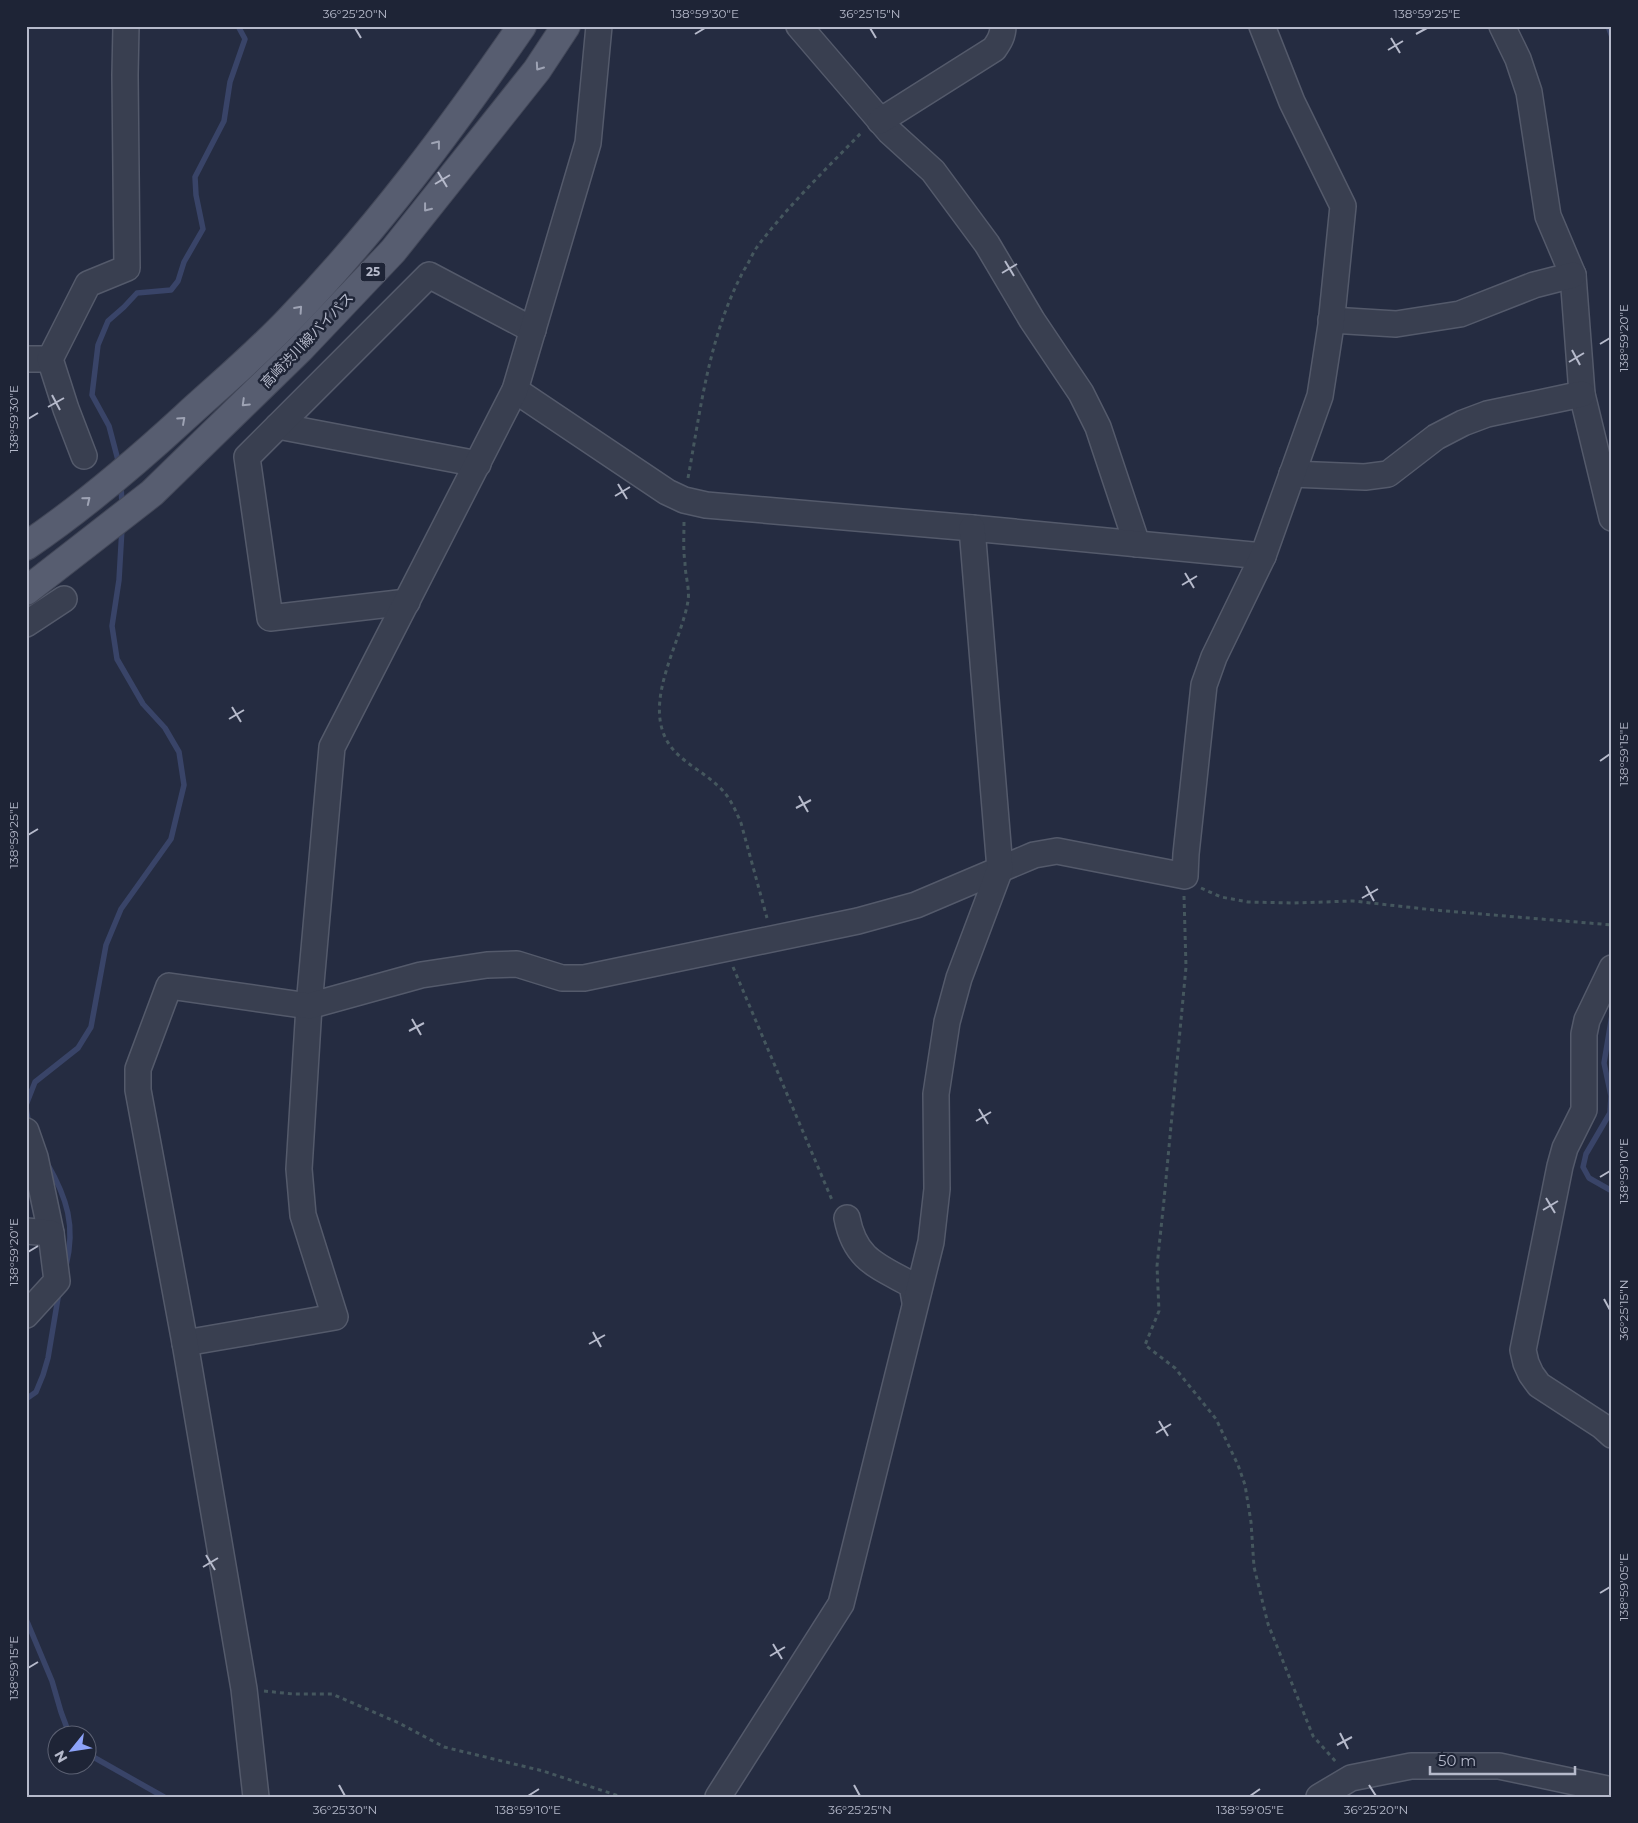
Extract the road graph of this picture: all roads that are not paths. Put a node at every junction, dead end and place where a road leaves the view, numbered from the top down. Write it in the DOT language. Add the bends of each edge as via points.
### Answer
graph roads {
  1 [pos="126,26"];
  2 [pos="522,26"];
  3 [pos="566,26"];
  4 [pos="599,26"];
  5 [pos="799,26"];
  6 [pos="1003,26"];
  7 [pos="1262,26"];
  8 [pos="1502,26"];
  9 [pos="880,121"];
  10 [pos="1573,275"];
  11 [pos="1331,320"];
  12 [pos="534,330"];
  13 [pos="38,359"];
  14 [pos="515,390"];
  15 [pos="1582,394"];
  16 [pos="278,426"];
  17 [pos="84,456"];
  18 [pos="478,464"];
  19 [pos="1292,474"];
  20 [pos="1612,518"];
  21 [pos="972,528"];
  22 [pos="1137,544"];
  23 [pos="26,546"];
  24 [pos="1263,556"];
  25 [pos="26,591"];
  26 [pos="64,599"];
  27 [pos="407,602"];
  28 [pos="26,624"];
  29 [pos="1000,869"];
  30 [pos="1612,968"];
  31 [pos="309,1006"];
  32 [pos="26,1131"];
  33 [pos="839,1209"];
  34 [pos="26,1231"];
  35 [pos="51,1233"];
  36 [pos="915,1302"];
  37 [pos="26,1315"];
  38 [pos="185,1343"];
  39 [pos="1612,1435"];
  40 [pos="1354,1788"];
  41 [pos="1612,1790"];
  42 [pos="256,1797"];
  43 [pos="718,1797"];
  44 [pos="1319,1797"];
  1 -- 13 [label="street" via="127,268 88,284"];
  23 -- 2 [label="main road, 高崎渋川線バイパス / 25, one-way" via="145,453 290,320 362,239 441,138"];
  3 -- 25 [label="main road, 高崎渋川線バイパス / 25, one-way" via="537,70 393,251 300,349 152,493"];
  4 -- 12 [label="street" via="588,143"];
  5 -- 9 [label="street"];
  6 -- 9 [label="street" via="1000,41 994,49"];
  7 -- 11 [label="street" via="1292,102 1343,206"];
  8 -- 10 [label="street" via="1518,59 1528,92 1548,216"];
  9 -- 22 [label="street" via="933,171 953,197 987,244 1081,393 1098,427"];
  10 -- 11 [label="street" via="1534,284 1460,314 1396,324"];
  10 -- 15 [label="street"];
  11 -- 19 [label="street" via="1320,396"];
  12 -- 14 [label="street"];
  12 -- 16 [label="street" via="428,275"];
  13 -- 17 [label="street" via="66,409"];
  14 -- 18 [label="street"];
  14 -- 21 [label="street" via="667,492 684,500 706,505"];
  15 -- 19 [label="street" via="1487,414 1463,423 1436,437 1388,474 1365,477"];
  15 -- 20 [label="street"];
  16 -- 18 [label="street"];
  16 -- 27 [label="street" via="246,457 270,618"];
  18 -- 27 [label="street"];
  19 -- 24 [label="street"];
  21 -- 22 [label="street"];
  21 -- 29 [label="street"];
  22 -- 24 [label="street"];
  24 -- 29 [label="street" via="1204,684 1185,876 1057,851 1034,855"];
  26 -- 28 [label="street"];
  27 -- 31 [label="street" via="332,747"];
  29 -- 31 [label="street" via="900,910 584,978 562,978 517,964 487,965 421,975"];
  29 -- 36 [label="street" via="959,978 947,1022 936,1094 935,1217"];
  30 -- 39 [label="street" via="1587,1020 1584,1034 1584,1110 1560,1166 1523,1350 1531,1374 1539,1385"];
  31 -- 38 [label="street" via="298,1169 303,1215 335,1317"];
  31 -- 38 [label="street" via="169,986 138,1069 138,1090"];
  32 -- 35 [label="street" via="35,1157"];
  33 -- 36 [label="street" via="852,1240 864,1257 912,1285"];
  34 -- 35 [label="street"];
  35 -- 37 [label="street" via="57,1281"];
  36 -- 43 [label="street" via="841,1604"];
  38 -- 42 [label="street" via="244,1689"];
  40 -- 41 [label="street" via="1411,1766 1499,1766"];
  40 -- 44 [label="street"];
}
